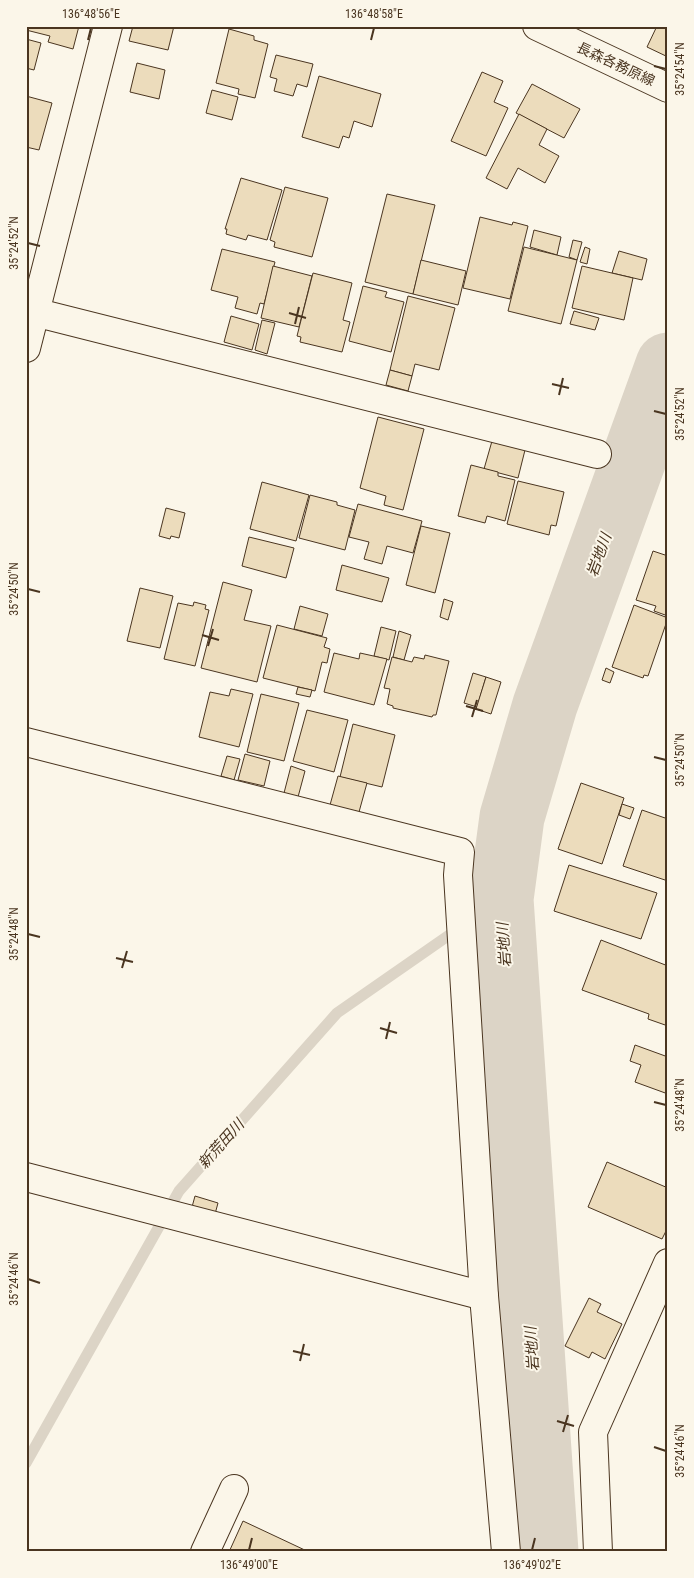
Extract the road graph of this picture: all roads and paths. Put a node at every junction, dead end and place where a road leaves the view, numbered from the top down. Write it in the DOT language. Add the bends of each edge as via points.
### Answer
graph roads {
  1 [pos="108,26"];
  2 [pos="536,26"];
  3 [pos="668,88"];
  4 [pos="31,311"];
  5 [pos="26,348"];
  6 [pos="597,454"];
  7 [pos="26,742"];
  8 [pos="26,1177"];
  9 [pos="668,1263"];
  10 [pos="484,1296"];
  11 [pos="234,1489"];
  12 [pos="205,1552"];
  13 [pos="506,1552"];
  14 [pos="598,1552"];
  1 -- 4 [label="street"];
  2 -- 3 [label="street, 長森各務原線"];
  4 -- 5 [label="street"];
  4 -- 6 [label="street"];
  7 -- 10 [label="street" via="460,852 458,875"];
  8 -- 10 [label="street"];
  9 -- 14 [label="street" via="593,1432"];
  10 -- 13 [label="street"];
  11 -- 12 [label="street"];
}
